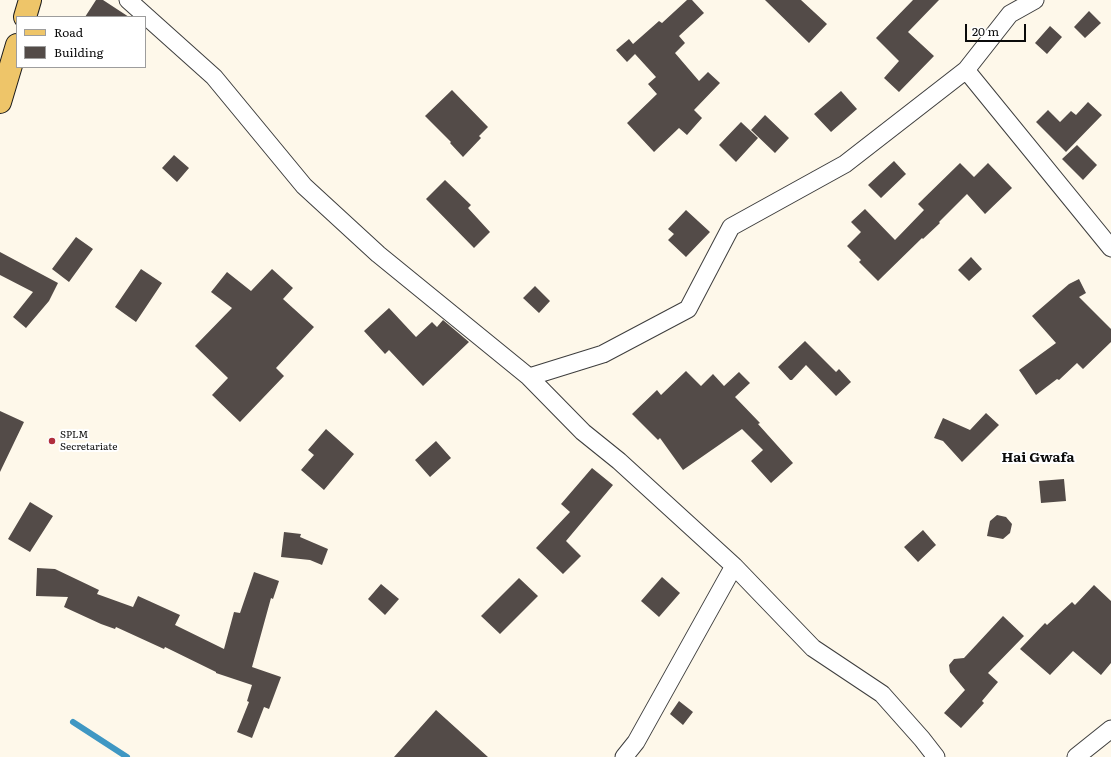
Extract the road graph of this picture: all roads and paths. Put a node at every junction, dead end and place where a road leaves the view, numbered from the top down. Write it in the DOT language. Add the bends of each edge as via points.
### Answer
graph roads {
  1 [pos="30,0"];
  2 [pos="128,0"];
  3 [pos="1035,0"];
  4 [pos="1008,7"];
  5 [pos="25,16"];
  6 [pos="146,16"];
  7 [pos="146,16"];
  8 [pos="16,48"];
  9 [pos="966,70"];
  10 [pos="0,102"];
  11 [pos="1111,248"];
  12 [pos="529,377"];
  13 [pos="734,566"];
  14 [pos="1111,729"];
  15 [pos="624,757"];
  16 [pos="936,757"];
  17 [pos="1076,757"];
  1 -- 5 [label="main road"];
  2 -- 6 [label="street"];
  3 -- 4 [label="street"];
  4 -- 9 [label="street"];
  7 -- 12 [label="street" via="214,77 304,186 378,254"];
  8 -- 10 [label="main road"];
  9 -- 11 [label="street"];
  9 -- 12 [label="street" via="845,164 731,227 688,309 603,354"];
  12 -- 13 [label="street" via="583,432 619,461"];
  13 -- 15 [label="street" via="636,742"];
  13 -- 16 [label="street" via="814,648 882,694"];
  14 -- 17 [label="street"];
}
